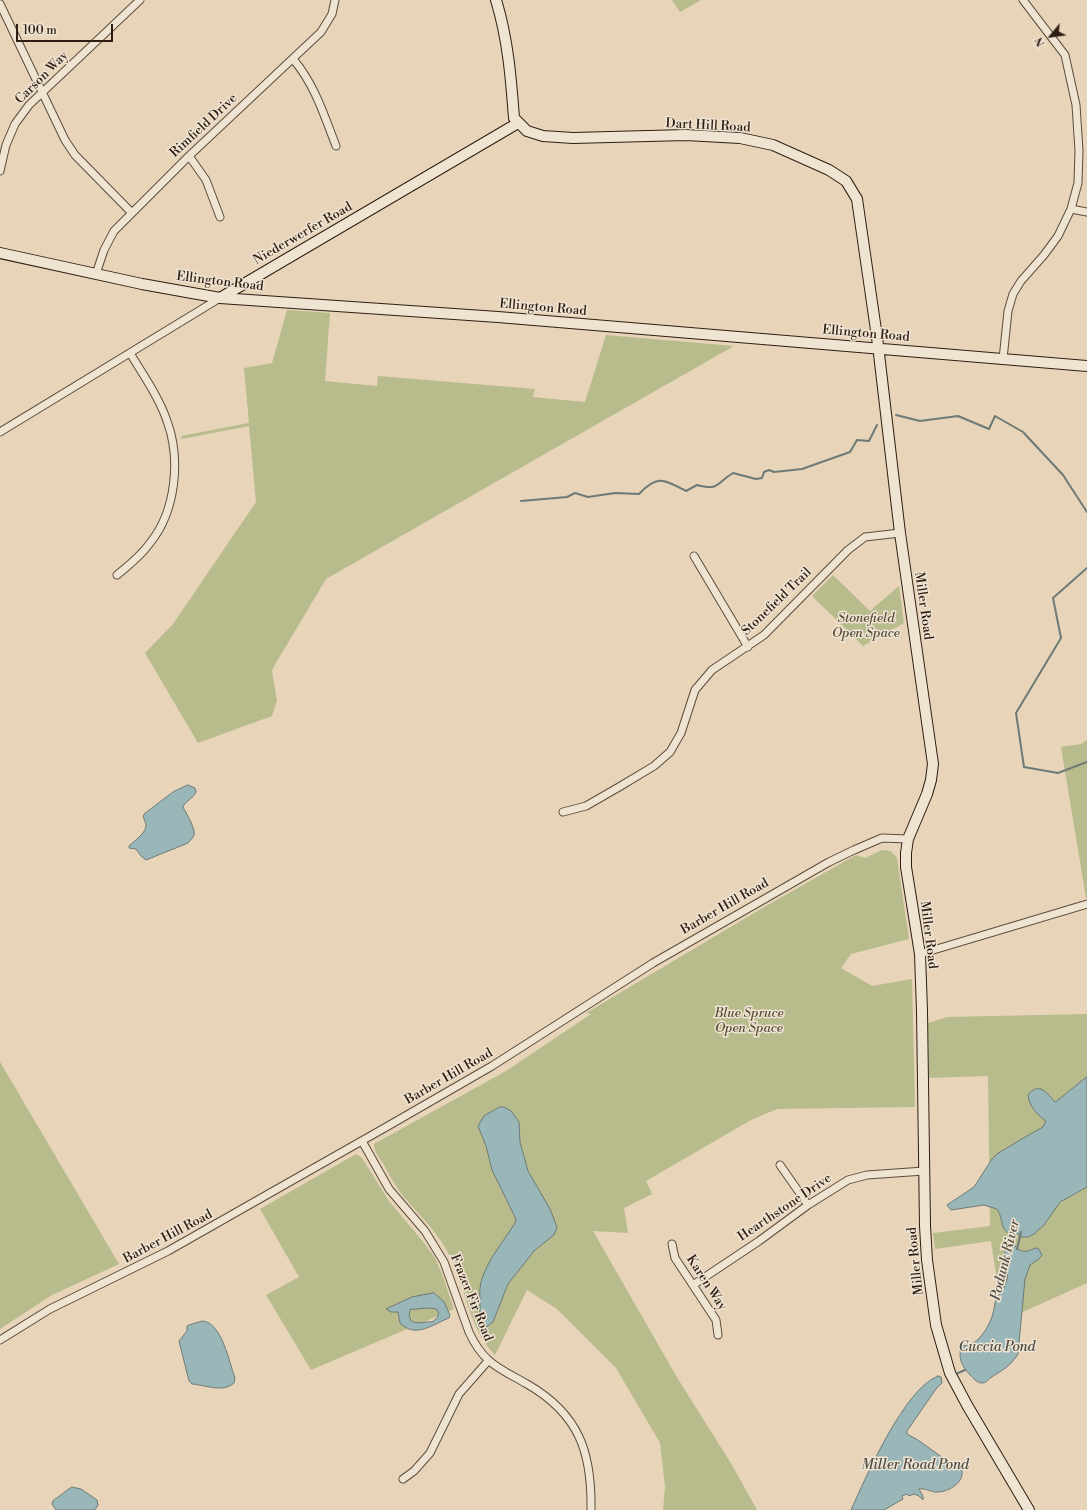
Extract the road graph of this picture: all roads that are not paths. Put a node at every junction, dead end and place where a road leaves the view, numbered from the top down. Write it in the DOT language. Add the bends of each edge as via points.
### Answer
graph roads {
  1 [pos="140,0"];
  2 [pos="335,0"];
  3 [pos="496,0"];
  4 [pos="1023,0"];
  5 [pos="0,4"];
  6 [pos="293,59"];
  7 [pos="42,93"];
  8 [pos="518,123"];
  9 [pos="336,146"];
  10 [pos="189,156"];
  11 [pos="0,171"];
  12 [pos="1071,209"];
  13 [pos="131,212"];
  14 [pos="1087,212"];
  15 [pos="220,217"];
  16 [pos="0,253"];
  17 [pos="96,274"];
  18 [pos="220,298"];
  19 [pos="878,348"];
  20 [pos="130,354"];
  21 [pos="1003,359"];
  22 [pos="1087,366"];
  23 [pos="0,432"];
  24 [pos="900,533"];
  25 [pos="694,556"];
  26 [pos="117,575"];
  27 [pos="748,647"];
  28 [pos="563,812"];
  29 [pos="908,839"];
  30 [pos="1087,904"];
  31 [pos="920,954"];
  32 [pos="362,1141"];
  33 [pos="780,1165"];
  34 [pos="924,1171"];
  35 [pos="808,1205"];
  36 [pos="672,1244"];
  37 [pos="693,1286"];
  38 [pos="718,1335"];
  39 [pos="0,1340"];
  40 [pos="488,1361"];
  41 [pos="403,1479"];
  42 [pos="591,1510"];
  43 [pos="1029,1510"];
  1 -- 7 [label="street, Carson Way"];
  2 -- 6 [label="street, Rimfield Drive" via="332,14 321,32"];
  3 -- 8 [label="street" via="506,38 514,118"];
  4 -- 12 [label="street" via="1065,55 1076,105 1079,151 1078,183"];
  5 -- 7 [label="street"];
  6 -- 9 [label="street" via="315,92"];
  6 -- 10 [label="street, Rimfield Drive"];
  7 -- 11 [label="street, Carson Way" via="15,124 6,144"];
  7 -- 13 [label="street" via="65,140"];
  8 -- 18 [label="street, Niederwerfer Road"];
  8 -- 19 [label="street, Dart Hill Road" via="527,131 543,136 573,138 686,135 740,138 773,145 829,170 846,181 856,199"];
  10 -- 13 [label="street, Rimfield Drive"];
  10 -- 15 [label="street" via="206,180"];
  12 -- 14 [label="street"];
  12 -- 21 [label="street" via="1058,236 1013,294 1008,311"];
  13 -- 17 [label="street, Rimfield Drive" via="114,231"];
  16 -- 17 [label="street, Ellington Road"];
  17 -- 18 [label="street, Ellington Road"];
  18 -- 19 [label="street, Ellington Road"];
  18 -- 20 [label="street, Niederwerfer Road"];
  19 -- 21 [label="street, Ellington Road"];
  19 -- 24 [label="street, Miller Road"];
  20 -- 23 [label="street, Niederwerfer Road"];
  20 -- 26 [label="street" via="167,420 173,441 176,468 174,489 162,525 140,556"];
  21 -- 22 [label="street, Ellington Road"];
  24 -- 27 [label="street, Stonefield Trail" via="865,537 857,542 764,635"];
  24 -- 29 [label="street, Miller Road" via="933,764 929,787"];
  25 -- 27 [label="street"];
  27 -- 28 [label="street, Stonefield Trail" via="712,670 695,690 681,734 670,752 654,766 586,806"];
  29 -- 31 [label="street, Miller Road" via="906,867"];
  29 -- 32 [label="street, Barber Hill Road" via="882,838 829,862 653,963 492,1066"];
  30 -- 31 [label="street"];
  31 -- 34 [label="street, Miller Road"];
  32 -- 39 [label="street, Barber Hill Road" via="168,1251 50,1309"];
  32 -- 40 [label="street, Frazer Fir Road" via="389,1189 439,1254 449,1274 469,1332"];
  33 -- 35 [label="street"];
  34 -- 35 [label="street, Hearthstone Drive" via="867,1174 853,1178"];
  34 -- 43 [label="street, Miller Road" via="928,1260 936,1325 942,1350 950,1373 967,1405"];
  35 -- 37 [label="street, Hearthstone Drive"];
  36 -- 37 [label="street, Karen Way" via="675,1258"];
  37 -- 38 [label="street, Karen Way" via="716,1320"];
  40 -- 41 [label="street" via="459,1394 430,1453"];
  40 -- 42 [label="street, Frazer Fir Road" via="543,1393 570,1421 586,1454 591,1484"];
}
